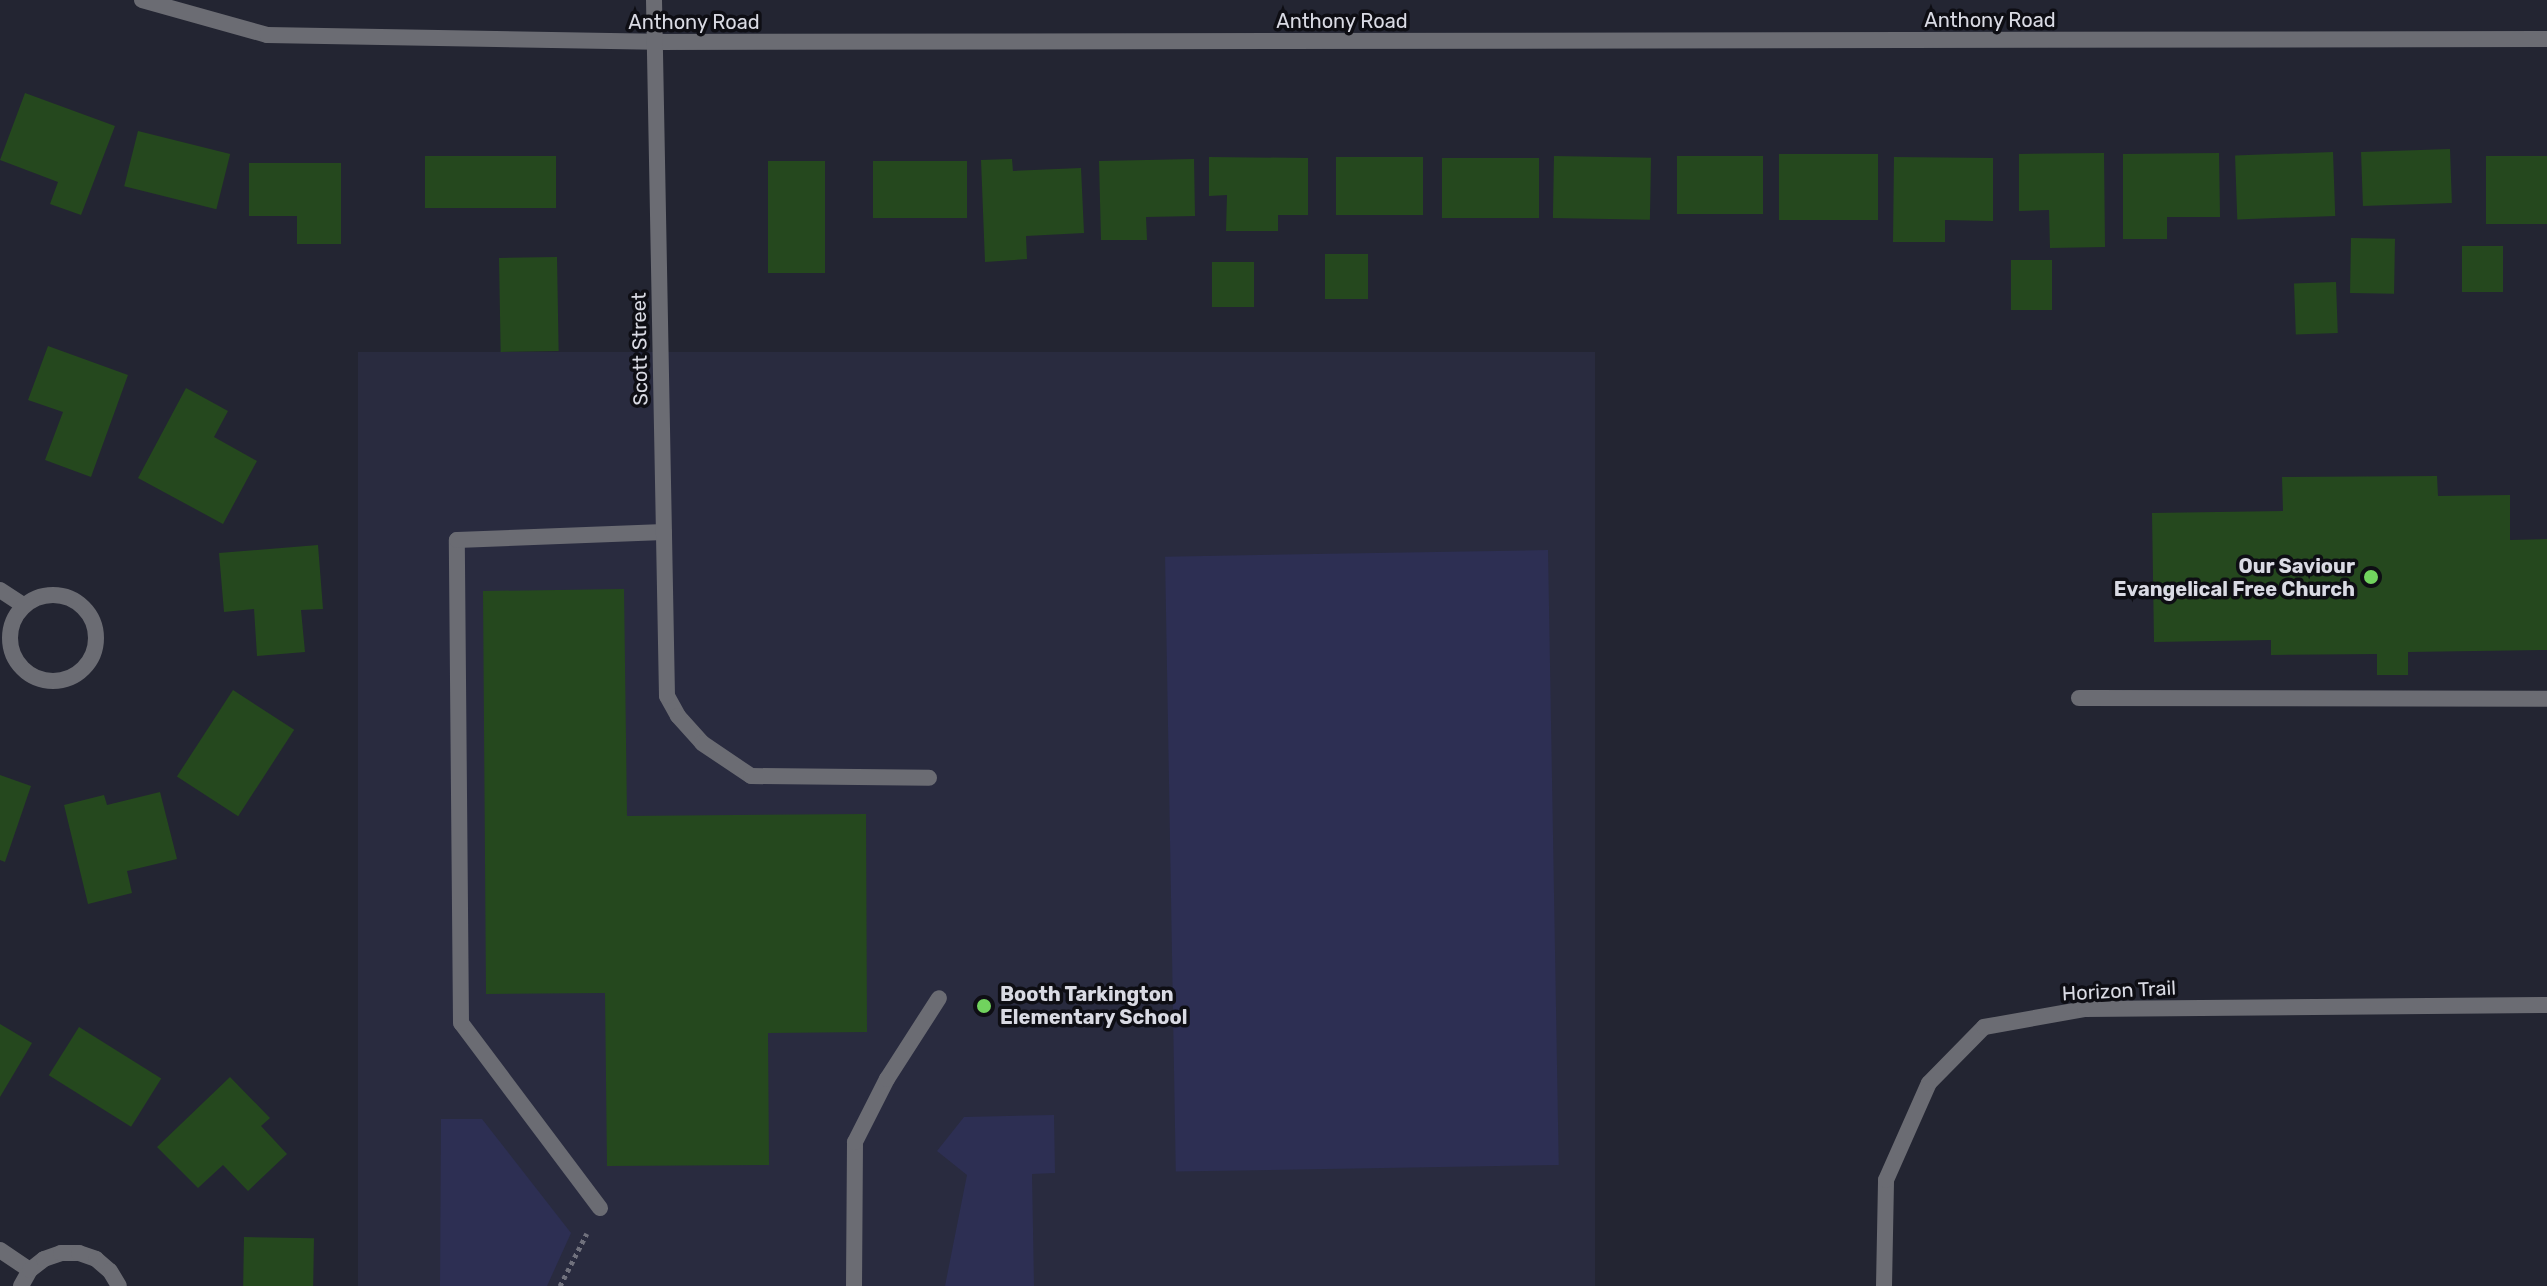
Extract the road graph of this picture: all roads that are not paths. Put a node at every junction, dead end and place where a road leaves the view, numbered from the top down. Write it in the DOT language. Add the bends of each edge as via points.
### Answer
graph roads {
  1 [pos="142,0"];
  2 [pos="654,0"];
  3 [pos="2547,39"];
  4 [pos="654,42"];
  5 [pos="664,532"];
  6 [pos="0,590"];
  7 [pos="23,605"];
  8 [pos="2079,698"];
  9 [pos="2547,699"];
  10 [pos="929,778"];
  11 [pos="939,998"];
  12 [pos="2547,1005"];
  13 [pos="600,1208"];
  14 [pos="0,1250"];
  15 [pos="30,1270"];
  16 [pos="21,1286"];
  17 [pos="119,1286"];
  18 [pos="854,1286"];
  19 [pos="1884,1286"];
  1 -- 4 [label="street, Anthony Road" via="267,35"];
  2 -- 4 [label="street, Scott Street"];
  3 -- 4 [label="street, Anthony Road"];
  4 -- 5 [label="street, Scott Street"];
  5 -- 10 [label="street, Scott Street" via="667,696 702,743 751,776"];
  5 -- 13 [label="street" via="457,540 461,1023"];
  6 -- 7 [label="street"];
  7 -- 7 [label="street" via="10,631 10,645 24,670 36,678 64,680 88,664 97,638 87,610 64,595 49,594"];
  8 -- 9 [label="street"];
  11 -- 18 [label="street" via="887,1079 855,1142"];
  12 -- 19 [label="street, Horizon Trail" via="2085,1009 1984,1027 1929,1083 1886,1180"];
  14 -- 15 [label="street"];
  15 -- 16 [label="street"];
  15 -- 17 [label="street" via="61,1253 79,1253 96,1259"];
}
